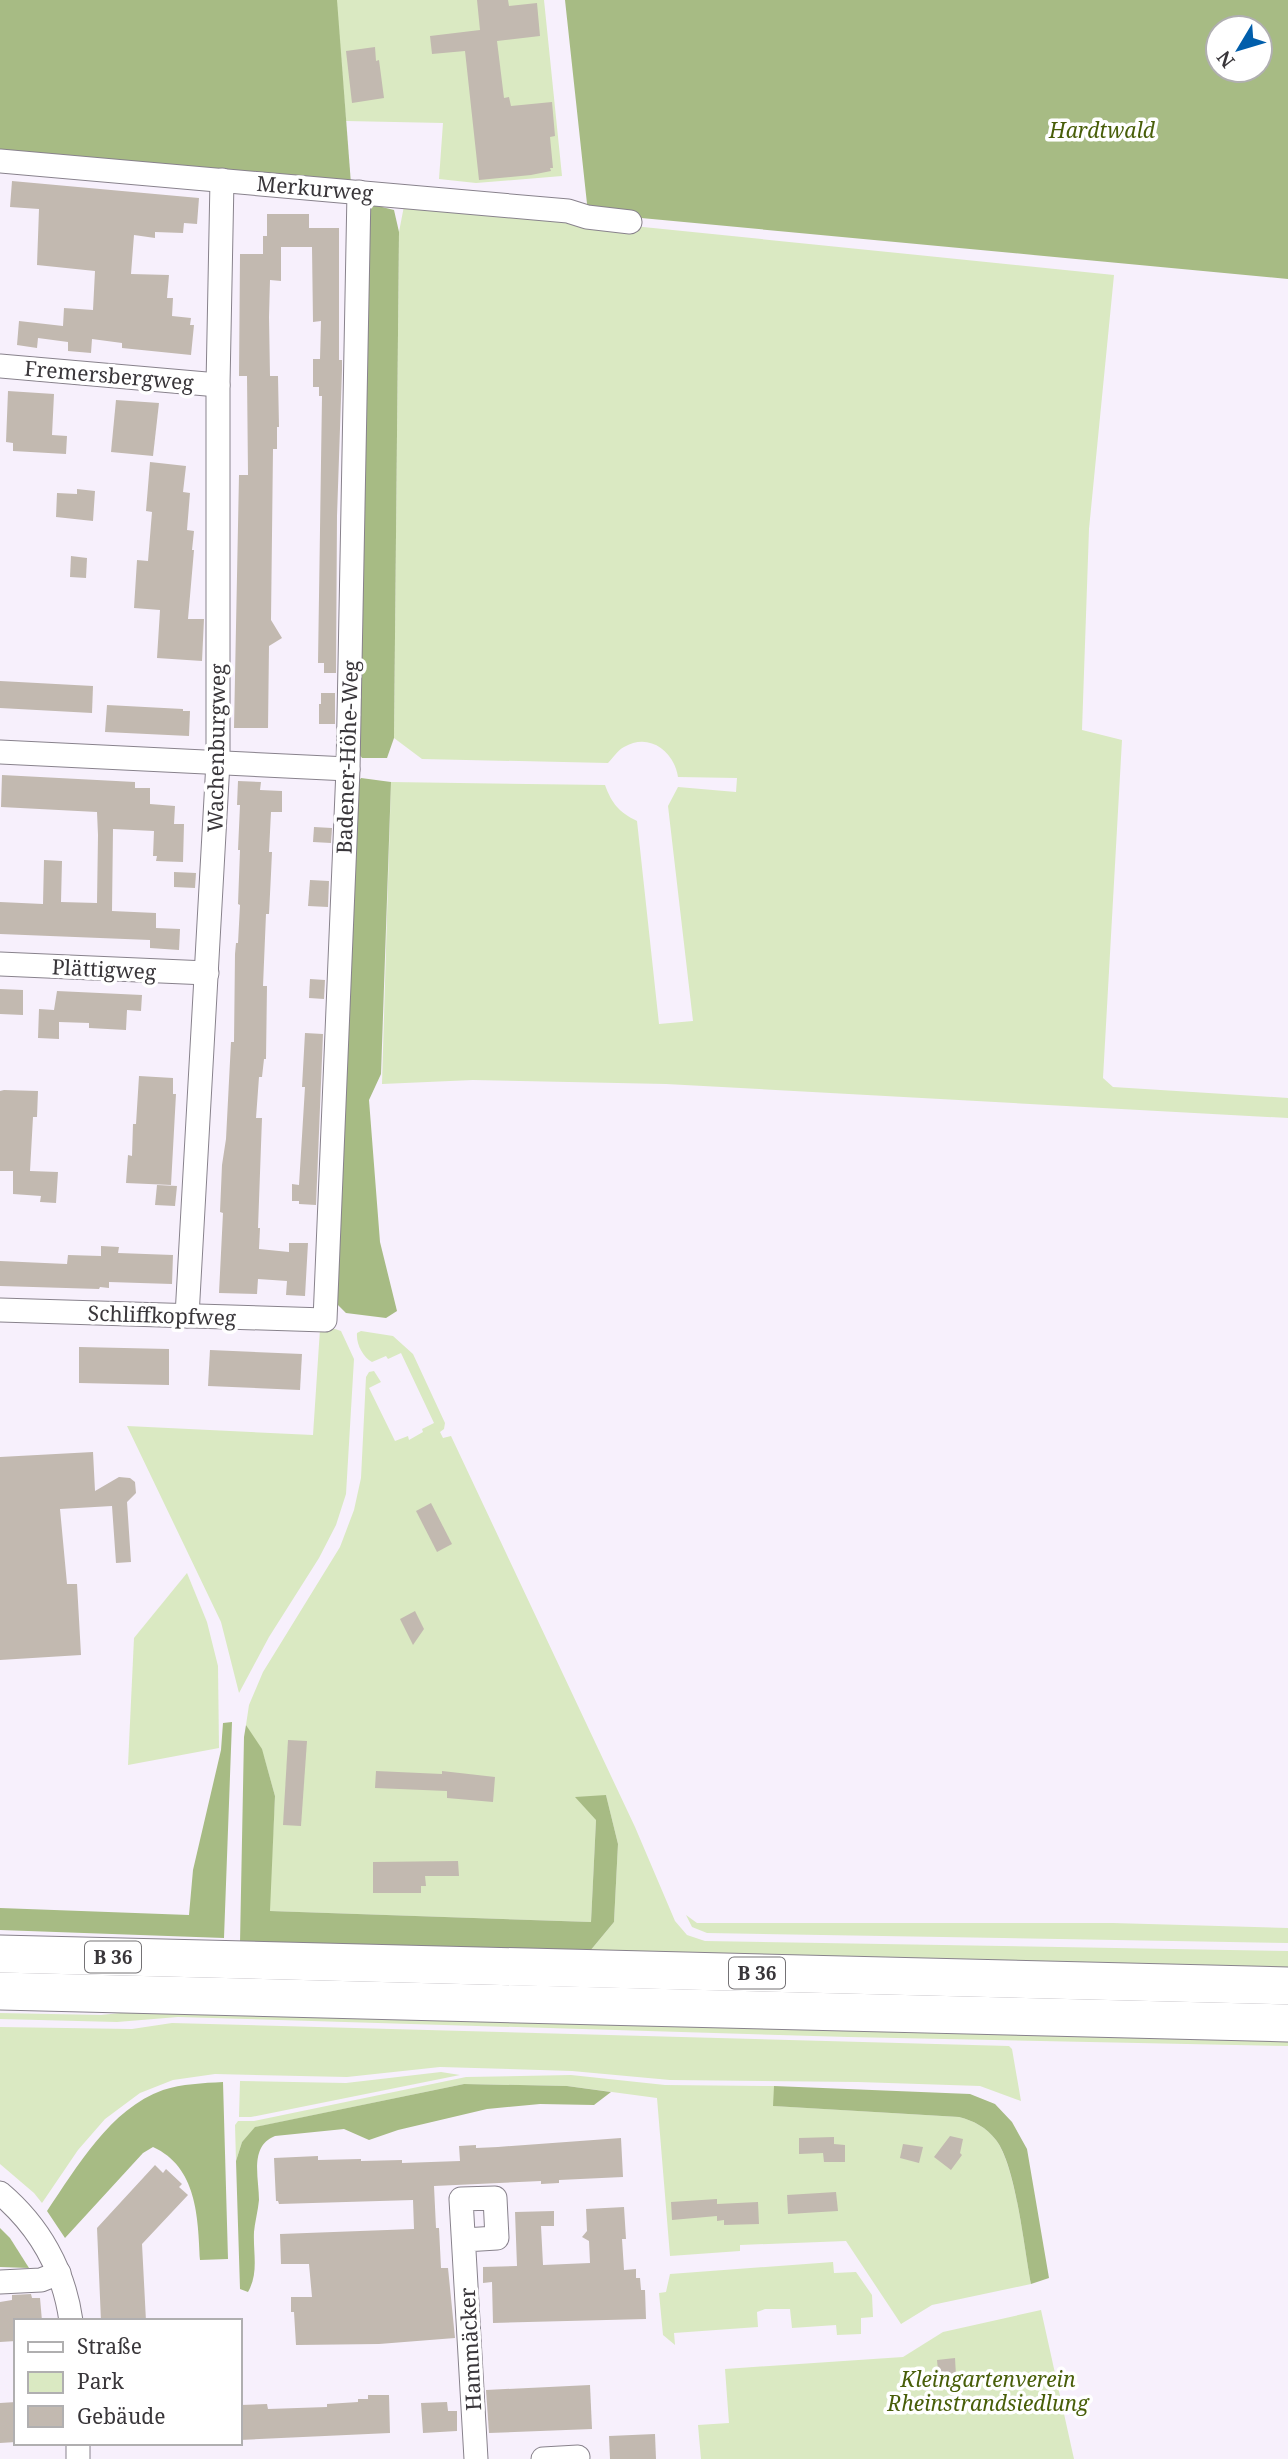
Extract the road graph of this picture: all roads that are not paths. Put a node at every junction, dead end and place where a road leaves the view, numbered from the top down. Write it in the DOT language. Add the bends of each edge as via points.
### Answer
graph roads {
  1 [pos="0,161"];
  2 [pos="222,180"];
  3 [pos="359,192"];
  4 [pos="630,222"];
  5 [pos="0,366"];
  6 [pos="218,385"];
  7 [pos="0,752"];
  8 [pos="218,762"];
  9 [pos="348,769"];
  10 [pos="0,964"];
  11 [pos="207,973"];
  12 [pos="0,1310"];
  13 [pos="187,1316"];
  14 [pos="325,1320"];
  15 [pos="0,1954"];
  16 [pos="1288,1986"];
  17 [pos="0,1991"];
  18 [pos="1288,2022"];
  19 [pos="0,2193"];
  20 [pos="464,2240"];
  21 [pos="59,2273"];
  22 [pos="0,2282"];
  23 [pos="71,2319"];
  24 [pos="578,2457"];
  25 [pos="476,2459"];
  26 [pos="543,2459"];
  1 -- 2 [label="street, Merkurweg"];
  2 -- 3 [label="street, Merkurweg"];
  2 -- 6 [label="street, Wachenburgweg"];
  3 -- 4 [label="street, Merkurweg" via="568,211"];
  3 -- 9 [label="street, Badener-Höhe-Weg"];
  5 -- 6 [label="street, Fremersbergweg"];
  6 -- 8 [label="street, Wachenburgweg"];
  7 -- 8 [label="street"];
  8 -- 9 [label="street"];
  8 -- 11 [label="street, Wachenburgweg"];
  9 -- 14 [label="street, Badener-Höhe-Weg"];
  10 -- 11 [label="street, Plättigweg"];
  11 -- 13 [label="street, Wachenburgweg"];
  12 -- 13 [label="street, Schliffkopfweg"];
  13 -- 14 [label="street, Schliffkopfweg"];
  15 -- 16 [label="highway, B 36"];
  17 -- 18 [label="highway, B 36"];
  19 -- 21 [label="street" via="32,2225"];
  20 -- 25 [label="street, Hammäcker"];
  21 -- 22 [label="street" via="41,2280"];
  21 -- 23 [label="street"];
  24 -- 26 [label="street"];
}
